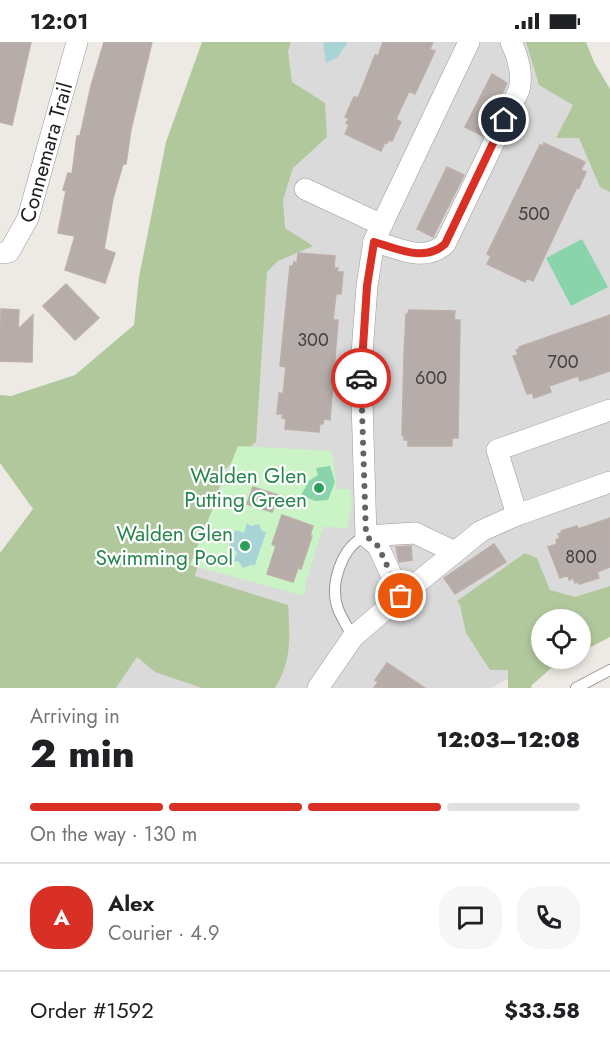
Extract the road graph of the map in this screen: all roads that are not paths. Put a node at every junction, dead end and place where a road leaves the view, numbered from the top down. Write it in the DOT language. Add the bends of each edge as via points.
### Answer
graph roads {
  1 [pos="76,42"];
  2 [pos="469,42"];
  3 [pos="511,42"];
  4 [pos="305,189"];
  5 [pos="378,233"];
  6 [pos="0,253"];
  7 [pos="610,410"];
  8 [pos="610,482"];
  9 [pos="517,515"];
  10 [pos="366,536"];
  11 [pos="455,552"];
  12 [pos="401,596"];
  13 [pos="354,638"];
  14 [pos="610,670"];
  15 [pos="588,685"];
  16 [pos="318,688"];
  17 [pos="576,688"];
  1 -- 6 [label="street, Connemara Trail" via="28,218 9,252"];
  2 -- 5 [label="street"];
  3 -- 5 [label="street" via="520,68 519,90 445,244 424,254"];
  4 -- 5 [label="street"];
  5 -- 10 [label="street" via="367,286 361,367"];
  7 -- 9 [label="street" via="497,450"];
  8 -- 9 [label="street"];
  9 -- 11 [label="street" via="481,531"];
  10 -- 11 [label="street" via="416,532"];
  10 -- 12 [label="street" via="378,546"];
  10 -- 13 [label="lane" via="351,546 336,581 338,608"];
  11 -- 12 [label="street"];
  12 -- 13 [label="street"];
  13 -- 16 [label="street"];
  14 -- 15 [label="lane"];
  15 -- 17 [label="lane"];
}
